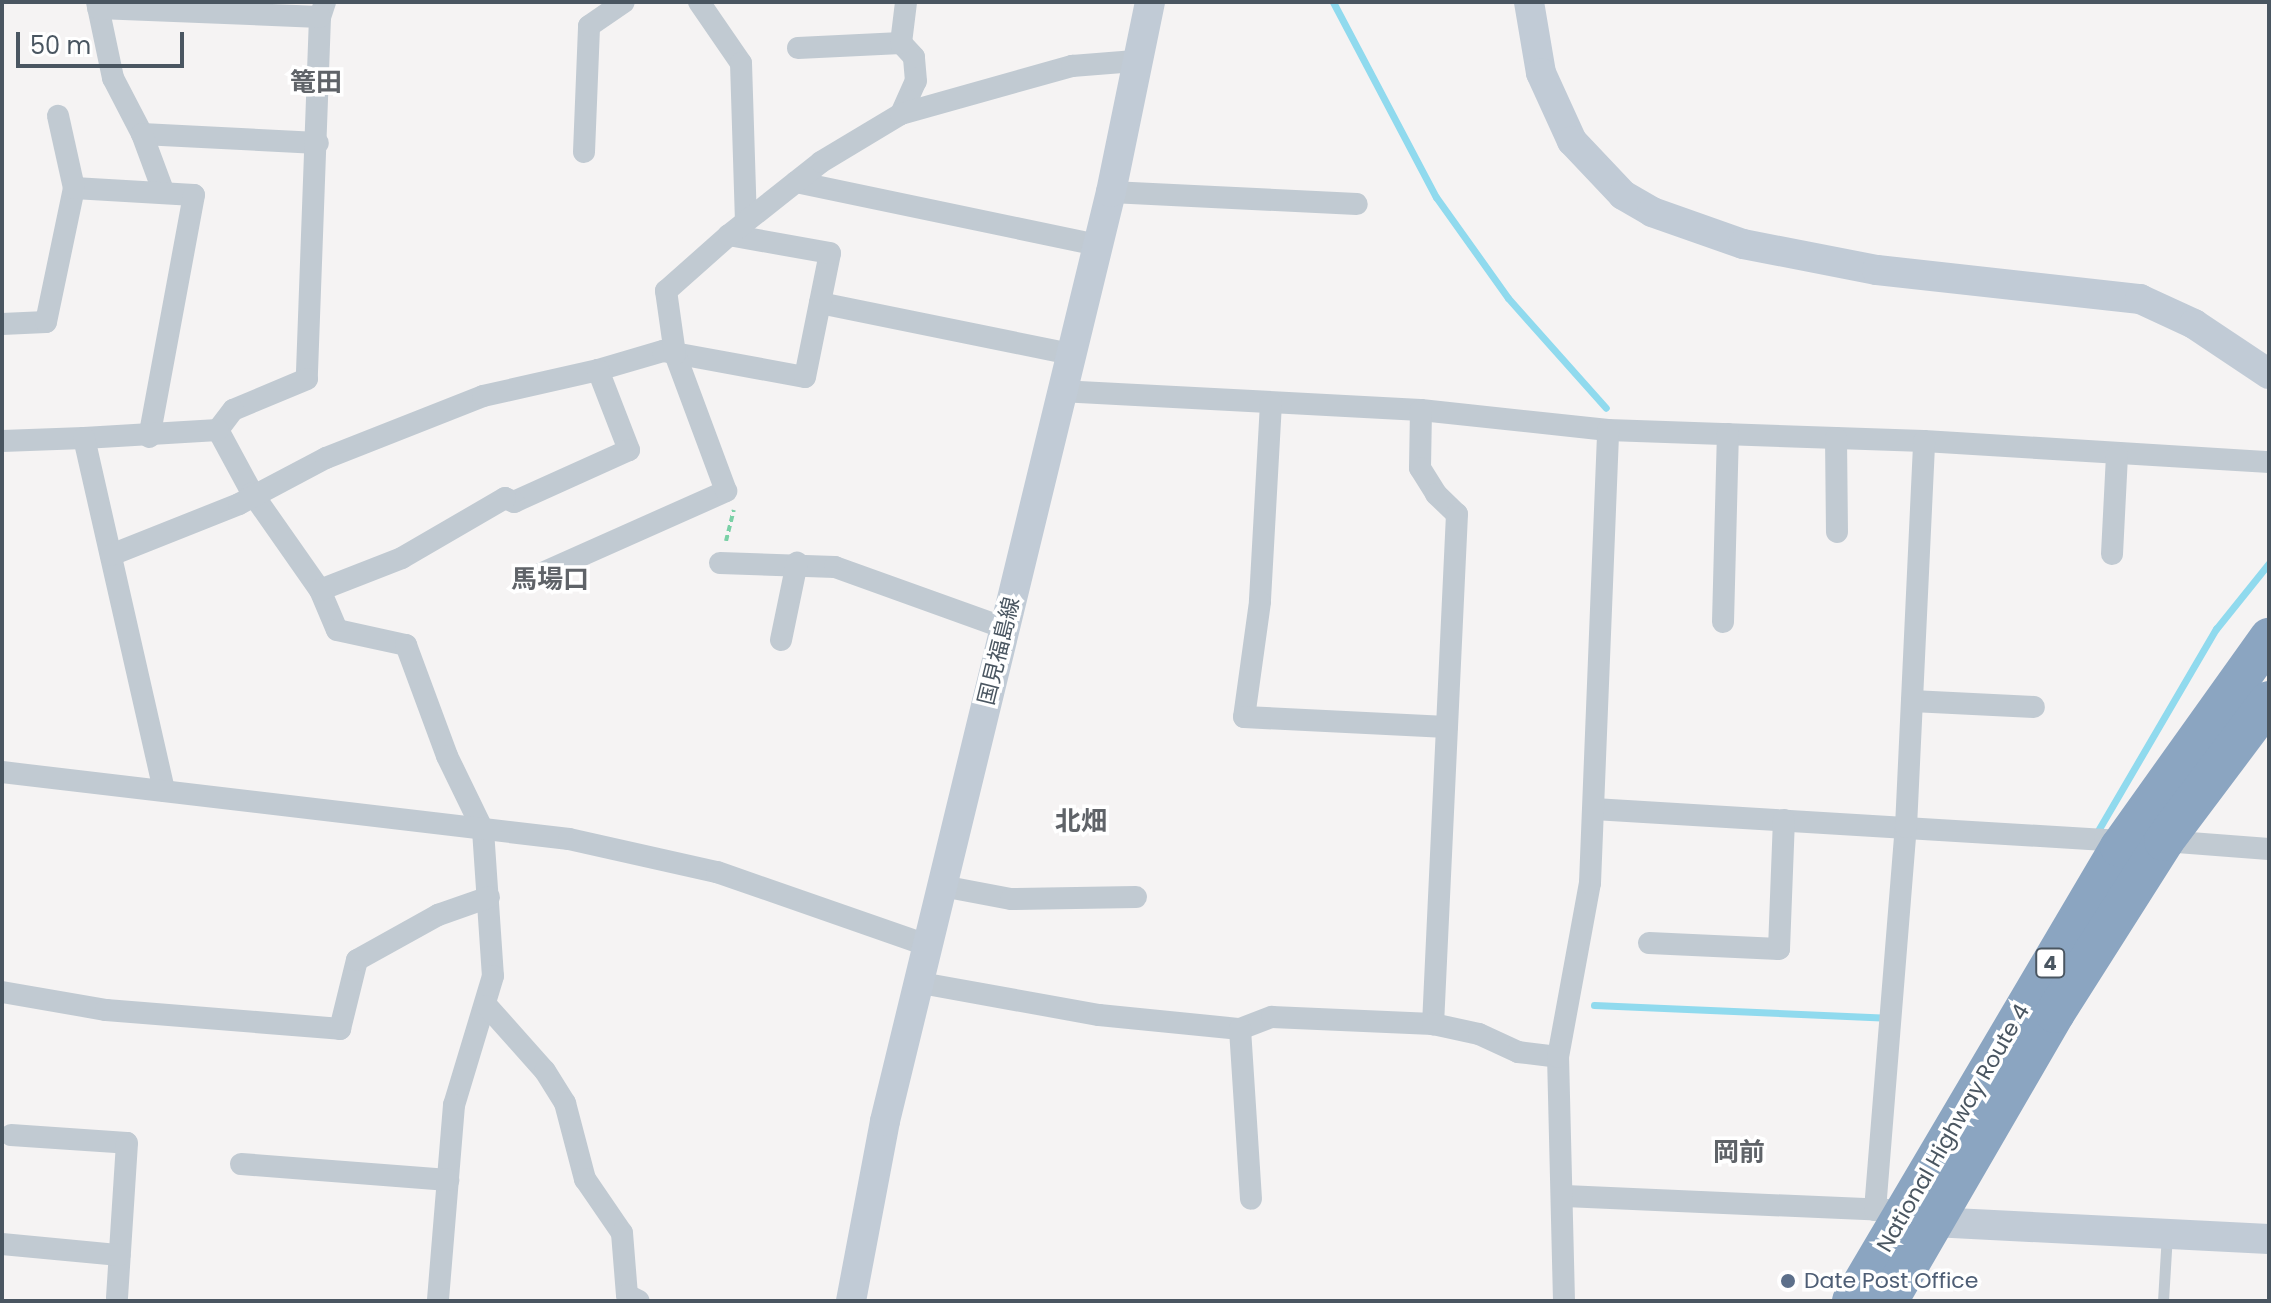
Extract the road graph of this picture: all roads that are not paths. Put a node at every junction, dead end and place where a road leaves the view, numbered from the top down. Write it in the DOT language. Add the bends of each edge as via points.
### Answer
graph roads {
  1 [pos="624,2"];
  2 [pos="699,2"];
  3 [pos="906,2"];
  4 [pos="1150,2"];
  5 [pos="1529,2"];
  6 [pos="98,5"];
  7 [pos="322,10"];
  8 [pos="901,43"];
  9 [pos="798,48"];
  10 [pos="1135,61"];
  11 [pos="901,114"];
  12 [pos="58,116"];
  13 [pos="142,134"];
  14 [pos="318,143"];
  15 [pos="584,152"];
  16 [pos="796,182"];
  17 [pos="74,188"];
  18 [pos="1111,192"];
  19 [pos="164,193"];
  20 [pos="1357,204"];
  21 [pos="738,228"];
  22 [pos="1097,245"];
  23 [pos="820,303"];
  24 [pos="2,324"];
  25 [pos="675,354"];
  26 [pos="1071,354"];
  27 [pos="598,370"];
  28 [pos="2269,374"];
  29 [pos="1060,391"];
  30 [pos="1271,403"];
  31 [pos="1421,410"];
  32 [pos="218,430"];
  33 [pos="1608,430"];
  34 [pos="1728,434"];
  35 [pos="149,437"];
  36 [pos="84,438"];
  37 [pos="1836,438"];
  38 [pos="2,441"];
  39 [pos="1924,441"];
  40 [pos="2117,455"];
  41 [pos="2269,462"];
  42 [pos="252,493"];
  43 [pos="1837,532"];
  44 [pos="2112,554"];
  45 [pos="111,555"];
  46 [pos="720,563"];
  47 [pos="797,563"];
  48 [pos="540,574"];
  49 [pos="320,590"];
  50 [pos="1723,622"];
  51 [pos="1004,628"];
  52 [pos="2269,638"];
  53 [pos="781,640"];
  54 [pos="1912,701"];
  55 [pos="2269,701"];
  56 [pos="2034,707"];
  57 [pos="1447,727"];
  58 [pos="2,772"];
  59 [pos="164,791"];
  60 [pos="1594,809"];
  61 [pos="1784,820"];
  62 [pos="1903,824"];
  63 [pos="483,830"];
  64 [pos="2164,841"];
  65 [pos="2120,847"];
  66 [pos="2269,849"];
  67 [pos="942,886"];
  68 [pos="489,897"];
  69 [pos="1136,897"];
  70 [pos="1649,943"];
  71 [pos="929,946"];
  72 [pos="921,983"];
  73 [pos="2,992"];
  74 [pos="487,1006"];
  75 [pos="1433,1024"];
  76 [pos="1240,1029"];
  77 [pos="1558,1057"];
  78 [pos="11,1135"];
  79 [pos="241,1164"];
  80 [pos="448,1180"];
  81 [pos="1565,1196"];
  82 [pos="1251,1199"];
  83 [pos="1904,1214"];
  84 [pos="2167,1234"];
  85 [pos="2269,1239"];
  86 [pos="2,1244"];
  87 [pos="119,1255"];
  88 [pos="117,1298"];
  89 [pos="438,1301"];
  90 [pos="639,1301"];
  91 [pos="851,1301"];
  92 [pos="1564,1301"];
  93 [pos="1852,1301"];
  94 [pos="1888,1301"];
  95 [pos="2163,1301"];
  1 -- 15 [label="street" via="589,26"];
  2 -- 21 [label="street" via="741,63"];
  3 -- 8 [label="street"];
  4 -- 10 [label="main road, 国見福島線"];
  5 -- 28 [label="main road" via="1541,73 1572,141 1623,195 1652,212 1743,244 1862,267 2140,299 2194,324"];
  6 -- 7 [label="street"];
  6 -- 13 [label="street" via="113,78"];
  7 -- 14 [label="street"];
  8 -- 9 [label="street"];
  8 -- 11 [label="street" via="914,57 916,81"];
  10 -- 11 [label="street" via="1072,66"];
  10 -- 18 [label="main road, 国見福島線"];
  11 -- 16 [label="street" via="859,136"];
  12 -- 17 [label="street"];
  13 -- 14 [label="street"];
  13 -- 19 [label="street"];
  14 -- 32 [label="street" via="307,379 233,410"];
  16 -- 21 [label="street"];
  16 -- 22 [label="street"];
  17 -- 19 [label="street"];
  17 -- 24 [label="street" via="46,322"];
  18 -- 20 [label="street"];
  18 -- 22 [label="main road, 国見福島線"];
  19 -- 35 [label="street" via="194,195"];
  21 -- 23 [label="street" via="830,253"];
  21 -- 25 [label="street" via="666,291"];
  22 -- 26 [label="main road, 国見福島線"];
  23 -- 25 [label="street" via="805,377"];
  23 -- 26 [label="street"];
  25 -- 27 [label="street" via="663,351"];
  25 -- 48 [label="street" via="726,491"];
  26 -- 29 [label="main road, 国見福島線"];
  27 -- 42 [label="street" via="483,396"];
  27 -- 49 [label="street" via="629,450 514,502 505,498 402,558"];
  29 -- 30 [label="street"];
  29 -- 51 [label="main road, 国見福島線"];
  30 -- 31 [label="street"];
  30 -- 57 [label="street" via="1260,602 1244,717"];
  31 -- 33 [label="street"];
  31 -- 57 [label="street" via="1420,468 1457,514"];
  32 -- 35 [label="street"];
  32 -- 42 [label="street"];
  33 -- 34 [label="street"];
  33 -- 60 [label="street"];
  34 -- 37 [label="street"];
  34 -- 50 [label="street"];
  35 -- 36 [label="street"];
  36 -- 38 [label="street"];
  36 -- 45 [label="street"];
  37 -- 39 [label="street"];
  37 -- 43 [label="street"];
  39 -- 40 [label="street"];
  39 -- 54 [label="street"];
  40 -- 41 [label="street"];
  40 -- 44 [label="street"];
  42 -- 45 [label="street" via="239,504"];
  42 -- 49 [label="street"];
  45 -- 59 [label="street"];
  46 -- 47 [label="street"];
  47 -- 51 [label="street" via="835,567"];
  47 -- 53 [label="street"];
  49 -- 63 [label="street" via="337,630 406,645 447,756"];
  51 -- 67 [label="main road, 国見福島線"];
  52 -- 65 [label="highway, National Highway Route 4 / 4"];
  54 -- 56 [label="street"];
  54 -- 62 [label="street"];
  55 -- 64 [label="highway, National Highway Route 4 / 4"];
  57 -- 75 [label="street"];
  58 -- 59 [label="street"];
  59 -- 63 [label="street"];
  60 -- 61 [label="street"];
  60 -- 77 [label="street" via="1590,883"];
  61 -- 62 [label="street"];
  61 -- 70 [label="street" via="1779,949"];
  62 -- 65 [label="street" via="2105,840"];
  62 -- 83 [label="street"];
  63 -- 68 [label="street"];
  63 -- 71 [label="street" via="569,839 717,872"];
  64 -- 66 [label="street"];
  64 -- 83 [label="highway, National Highway Route 4 / 4" via="2055,1013"];
  65 -- 83 [label="highway, National Highway Route 4 / 4"];
  67 -- 69 [label="street" via="1011,899"];
  67 -- 71 [label="main road, 国見福島線"];
  68 -- 73 [label="street" via="438,915 357,960 340,1029 106,1010"];
  68 -- 74 [label="street" via="493,976"];
  71 -- 72 [label="main road, 国見福島線"];
  72 -- 76 [label="street" via="1099,1015"];
  72 -- 91 [label="main road, 国見福島線" via="885,1121"];
  74 -- 80 [label="street" via="454,1105"];
  74 -- 90 [label="street" via="545,1071 565,1103 585,1179 622,1233 627,1295"];
  75 -- 76 [label="street" via="1272,1017"];
  75 -- 77 [label="street" via="1479,1034 1518,1052"];
  76 -- 82 [label="street"];
  77 -- 81 [label="street"];
  78 -- 87 [label="street" via="127,1143"];
  79 -- 80 [label="street"];
  80 -- 89 [label="street"];
  81 -- 83 [label="street"];
  81 -- 92 [label="street"];
  83 -- 84 [label="main road"];
  83 -- 93 [label="highway, National Highway Route 4 / 4"];
  83 -- 94 [label="highway, National Highway Route 4 / 4"];
  84 -- 85 [label="main road"];
  84 -- 95 [label="lane"];
  86 -- 87 [label="street"];
  87 -- 88 [label="street"];
}
